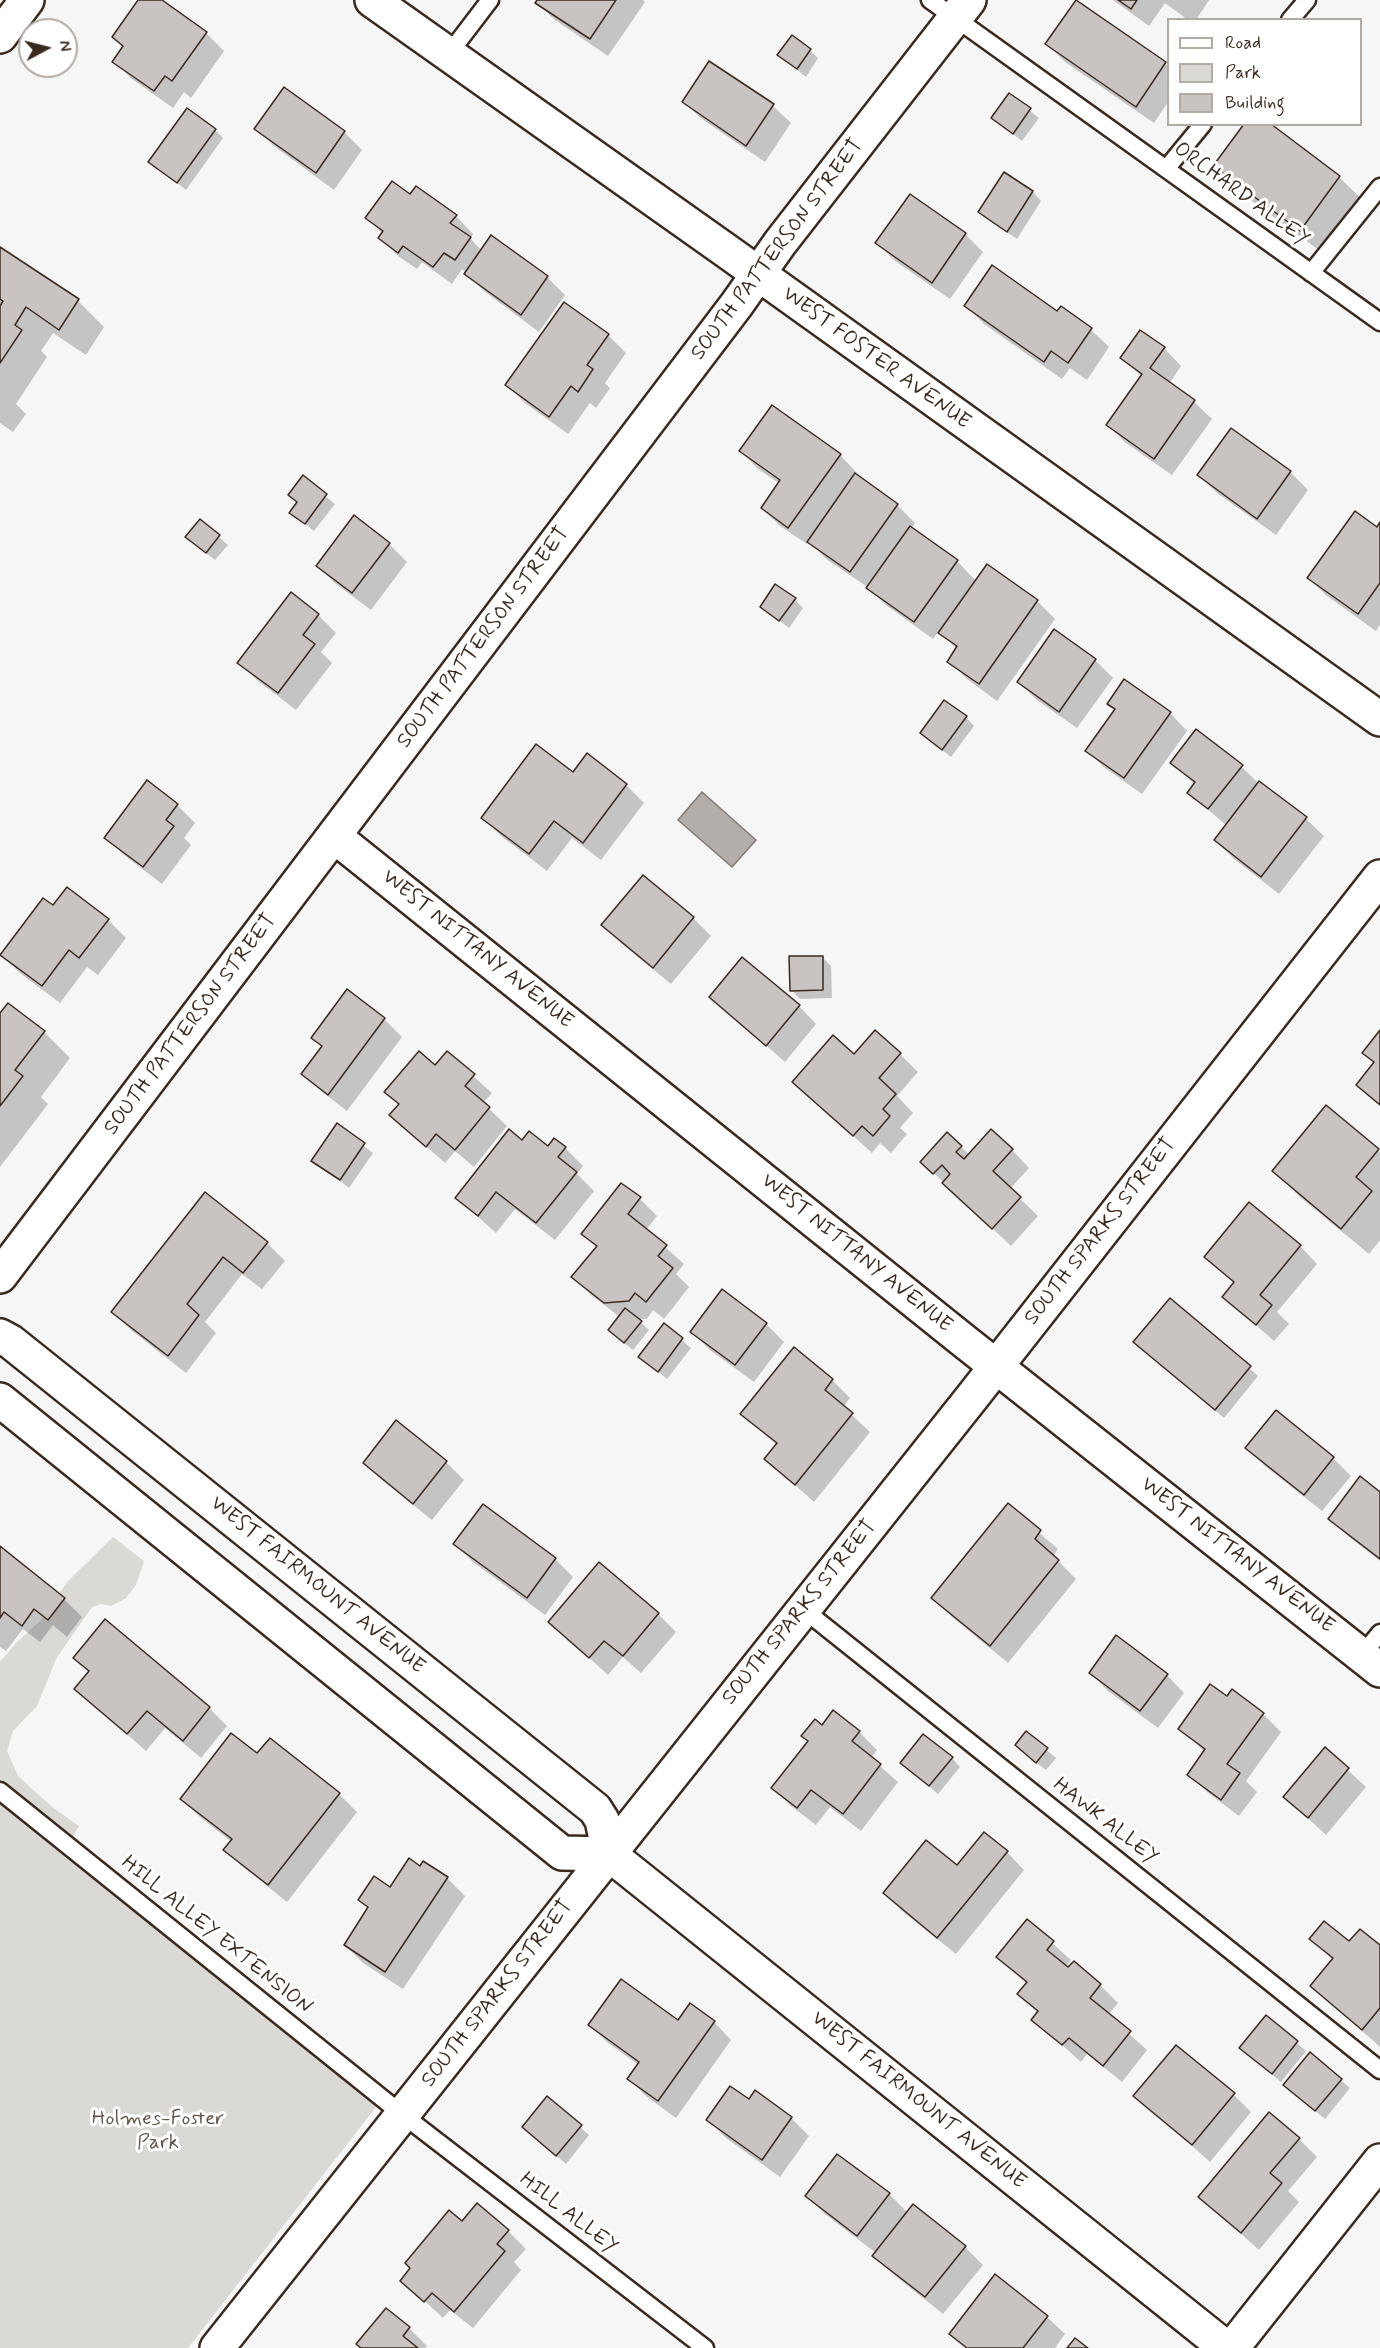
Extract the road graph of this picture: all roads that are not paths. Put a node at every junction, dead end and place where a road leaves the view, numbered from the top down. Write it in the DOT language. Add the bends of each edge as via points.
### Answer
graph roads {
  1 [pos="27,0"];
  2 [pos="372,0"];
  3 [pos="490,0"];
  4 [pos="1307,0"];
  5 [pos="952,6"];
  6 [pos="1292,18"];
  7 [pos="0,36"];
  8 [pos="448,55"];
  9 [pos="1201,126"];
  10 [pos="1166,169"];
  11 [pos="1380,187"];
  12 [pos="1311,273"];
  13 [pos="758,274"];
  14 [pos="1380,322"];
  15 [pos="1380,719"];
  16 [pos="334,836"];
  17 [pos="1380,877"];
  18 [pos="0,1276"];
  19 [pos="0,1336"];
  20 [pos="996,1366"];
  21 [pos="0,1400"];
  22 [pos="802,1609"];
  23 [pos="1374,1652"];
  24 [pos="0,1791"];
  25 [pos="609,1854"];
  26 [pos="1380,2070"];
  27 [pos="403,2115"];
  28 [pos="1380,2161"];
  29 [pos="218,2348"];
  30 [pos="705,2348"];
  31 [pos="1226,2348"];
  32 [pos="1232,2348"];
  1 -- 7 [label="street"];
  2 -- 8 [label="street, WEST FOSTER AVENUE"];
  3 -- 8 [label="lane"];
  4 -- 6 [label="lane"];
  5 -- 10 [label="lane, ORCHARD ALLEY"];
  5 -- 13 [label="street, SOUTH PATTERSON STREET"];
  8 -- 13 [label="street, WEST FOSTER AVENUE"];
  9 -- 10 [label="lane"];
  10 -- 12 [label="lane, ORCHARD ALLEY"];
  11 -- 12 [label="lane"];
  12 -- 14 [label="lane, ORCHARD ALLEY"];
  13 -- 15 [label="street, WEST FOSTER AVENUE"];
  13 -- 16 [label="street, SOUTH PATTERSON STREET"];
  16 -- 18 [label="street, SOUTH PATTERSON STREET"];
  16 -- 20 [label="street, WEST NITTANY AVENUE"];
  17 -- 20 [label="street, SOUTH SPARKS STREET"];
  19 -- 25 [label="street, WEST FAIRMOUNT AVENUE" via="595,1809 602,1820"];
  20 -- 22 [label="street, SOUTH SPARKS STREET"];
  20 -- 23 [label="street, WEST NITTANY AVENUE"];
  21 -- 25 [label="street" via="562,1853"];
  22 -- 25 [label="street, SOUTH SPARKS STREET"];
  22 -- 26 [label="lane, HAWK ALLEY"];
  24 -- 27 [label="lane, HILL ALLEY EXTENSION"];
  25 -- 27 [label="street, SOUTH SPARKS STREET"];
  25 -- 31 [label="street, WEST FAIRMOUNT AVENUE"];
  27 -- 29 [label="street, SOUTH SPARKS STREET"];
  27 -- 30 [label="lane, HILL ALLEY"];
  28 -- 32 [label="street"];
}
